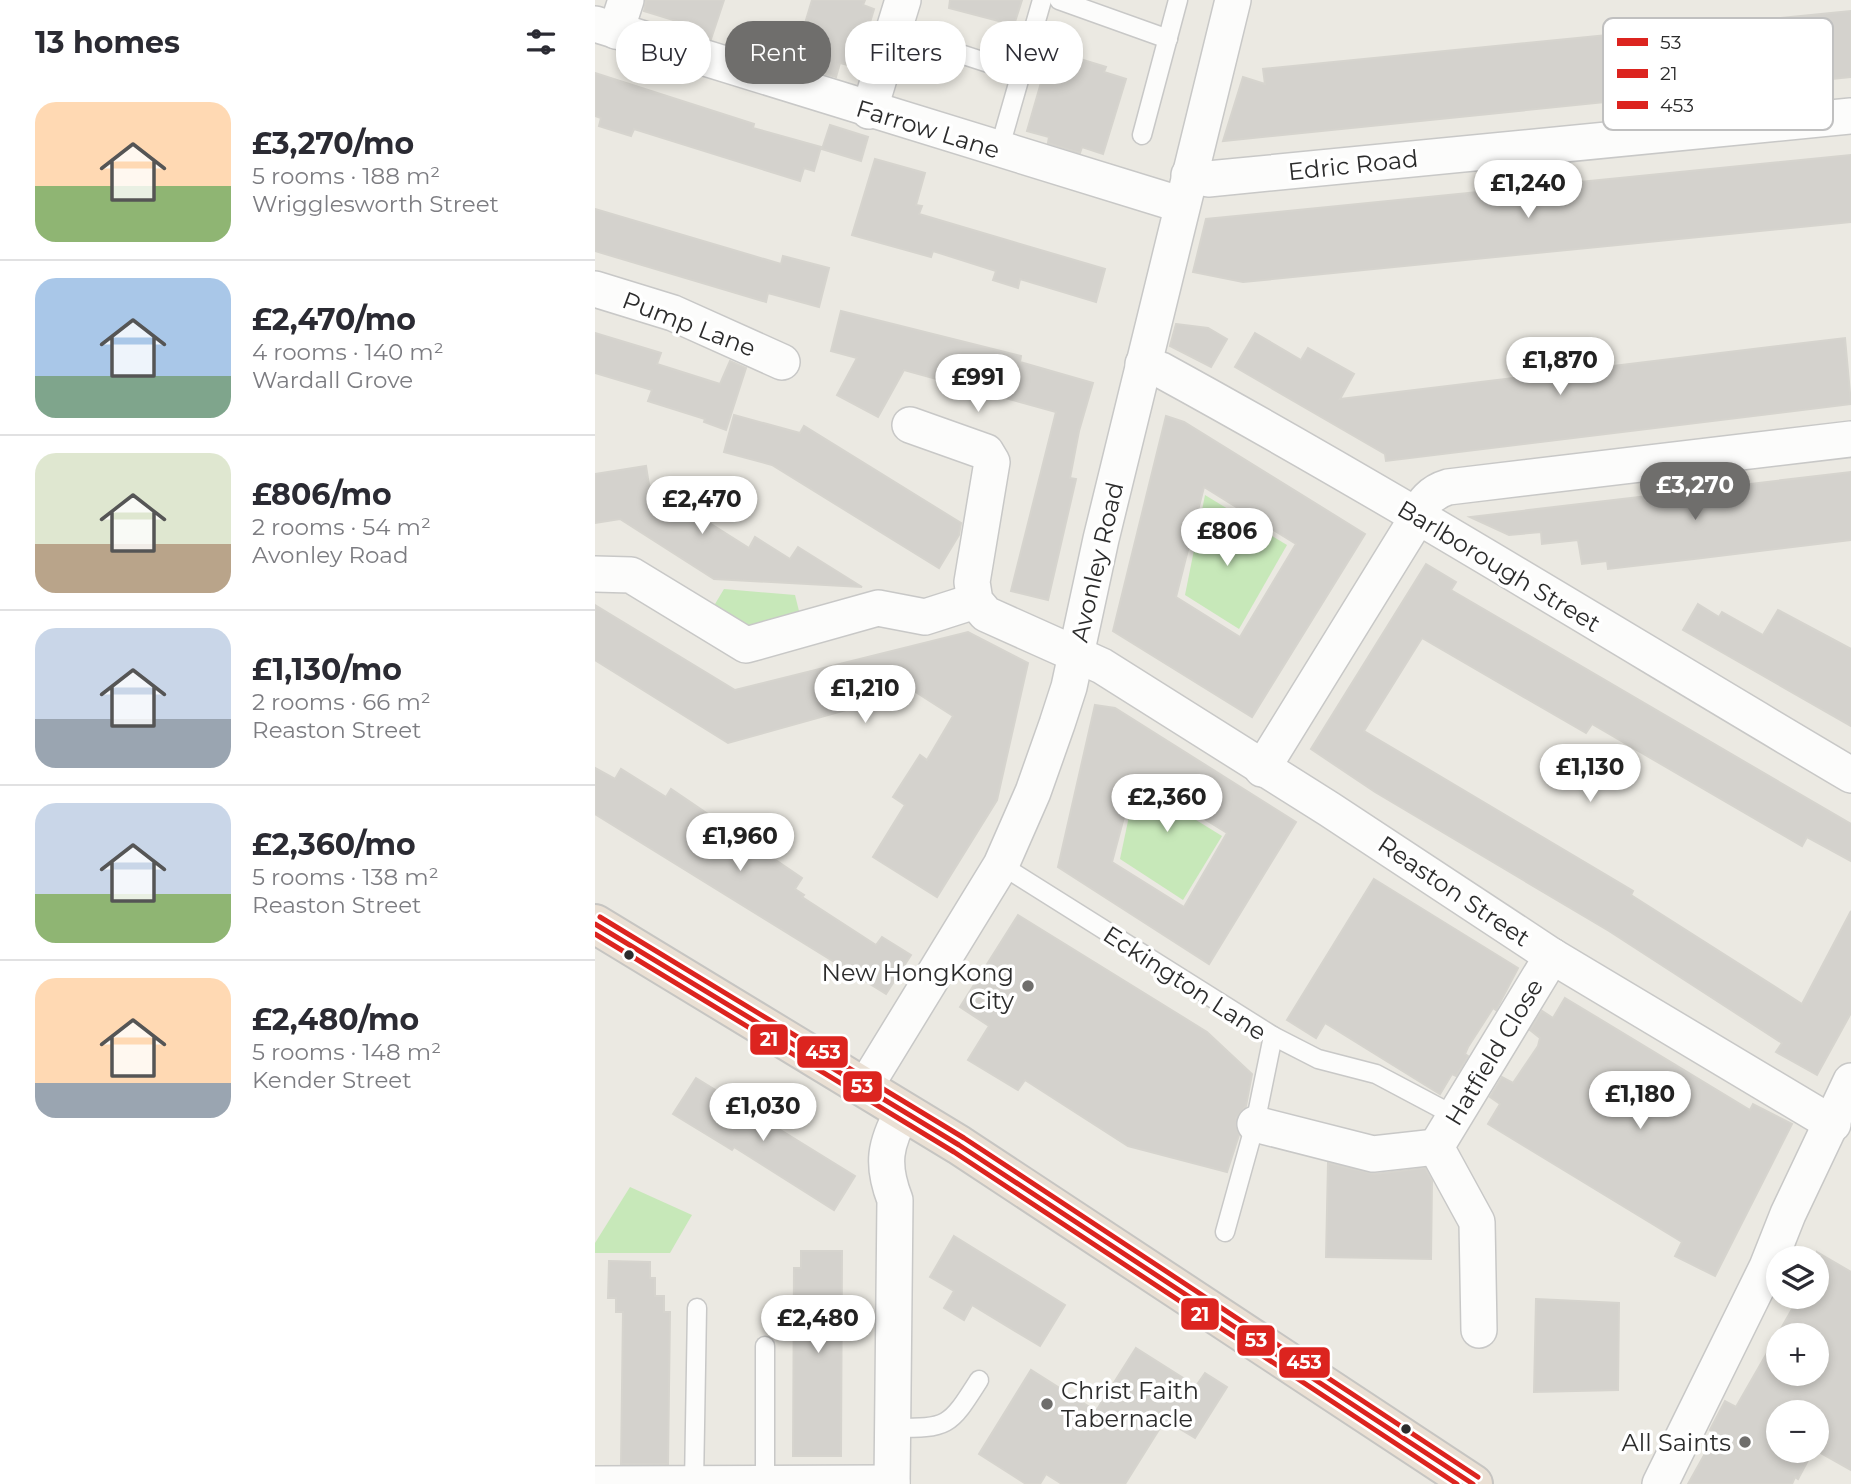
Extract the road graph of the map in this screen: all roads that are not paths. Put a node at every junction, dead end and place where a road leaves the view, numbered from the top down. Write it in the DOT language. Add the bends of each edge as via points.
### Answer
graph roads {
  1 [pos="1042,0"];
  2 [pos="1059,0"];
  3 [pos="1178,0"];
  4 [pos="1233,0"];
  5 [pos="898,16"];
  6 [pos="612,18"];
  7 [pos="1035,21"];
  8 [pos="1168,39"];
  9 [pos="980,55"];
  10 [pos="1016,84"];
  11 [pos="869,111"];
  12 [pos="1851,116"];
  13 [pos="1833,118"];
  14 [pos="1708,130"];
  15 [pos="1142,135"];
  16 [pos="999,150"];
  17 [pos="1185,190"];
  18 [pos="595,289"];
  19 [pos="782,362"];
  20 [pos="1143,364"];
  21 [pos="910,425"];
  22 [pos="1851,439"];
  23 [pos="1416,517"];
  24 [pos="595,574"];
  25 [pos="975,601"];
  26 [pos="1076,656"];
  27 [pos="1262,769"];
  28 [pos="1851,775"];
  29 [pos="1001,865"];
  30 [pos="595,924"];
  31 [pos="1552,956"];
  32 [pos="1273,1036"];
  33 [pos="1851,1081"];
  34 [pos="865,1087"];
  35 [pos="903,1111"];
  36 [pos="1457,1117"];
  37 [pos="1255,1124"];
  38 [pos="1826,1137"];
  39 [pos="1436,1147"];
  40 [pos="1225,1232"];
  41 [pos="697,1308"];
  42 [pos="1479,1330"];
  43 [pos="765,1346"];
  44 [pos="979,1380"];
  45 [pos="893,1428"];
  46 [pos="765,1483"];
  47 [pos="892,1483"];
  48 [pos="595,1484"];
  49 [pos="694,1484"];
  50 [pos="1473,1484"];
  51 [pos="1660,1484"];
  1 -- 7 [label="lane"];
  2 -- 8 [label="lane"];
  3 -- 8 [label="lane"];
  4 -- 17 [label="street, Avonley Road"];
  5 -- 9 [label="lane"];
  5 -- 11 [label="street"];
  6 -- 11 [label="street, Farrow Lane"];
  8 -- 15 [label="lane"];
  10 -- 16 [label="lane"];
  11 -- 16 [label="street, Farrow Lane"];
  12 -- 13 [label="street, Edric Road"];
  14 -- 17 [label="street, Edric Road" via="1208,179"];
  16 -- 17 [label="street, Farrow Lane"];
  17 -- 20 [label="street, Avonley Road"];
  18 -- 19 [label="street, Pump Lane" via="673,313"];
  20 -- 23 [label="street, Barlborough Street" via="1324,459"];
  20 -- 26 [label="street, Avonley Road"];
  21 -- 25 [label="street" via="986,452 992,462 972,582"];
  22 -- 23 [label="street" via="1448,487 1436,490"];
  23 -- 27 [label="street"];
  23 -- 28 [label="street, Barlborough Street"];
  24 -- 25 [label="street" via="631,575 746,645 878,608 925,617"];
  25 -- 26 [label="street, Reaston Street" via="986,614"];
  26 -- 27 [label="street, Reaston Street" via="1102,666"];
  26 -- 29 [label="street, Avonley Road" via="1033,792"];
  27 -- 31 [label="street, Reaston Street"];
  29 -- 32 [label="lane, Eckington Lane"];
  29 -- 34 [label="street, Avonley Road"];
  30 -- 34 [label="highway"];
  31 -- 36 [label="street, Hatfield Close"];
  31 -- 38 [label="street, Reaston Street"];
  32 -- 36 [label="lane" via="1318,1059 1376,1074"];
  32 -- 37 [label="lane, Eckington Lane"];
  33 -- 38 [label="street"];
  34 -- 35 [label="highway"];
  35 -- 45 [label="street" via="887,1139 887,1181 895,1200"];
  35 -- 50 [label="highway" via="1186,1292"];
  36 -- 39 [label="street, Hatfield Close"];
  37 -- 39 [label="street, Hatfield Close" via="1373,1154"];
  37 -- 40 [label="lane, Eckington Lane"];
  38 -- 51 [label="street"];
  39 -- 42 [label="street, Hatfield Close" via="1477,1222"];
  41 -- 49 [label="lane"];
  43 -- 46 [label="lane"];
  44 -- 45 [label="lane" via="956,1416 944,1425"];
  45 -- 47 [label="street"];
  46 -- 47 [label="street"];
  46 -- 49 [label="street"];
  48 -- 49 [label="street"];
}
